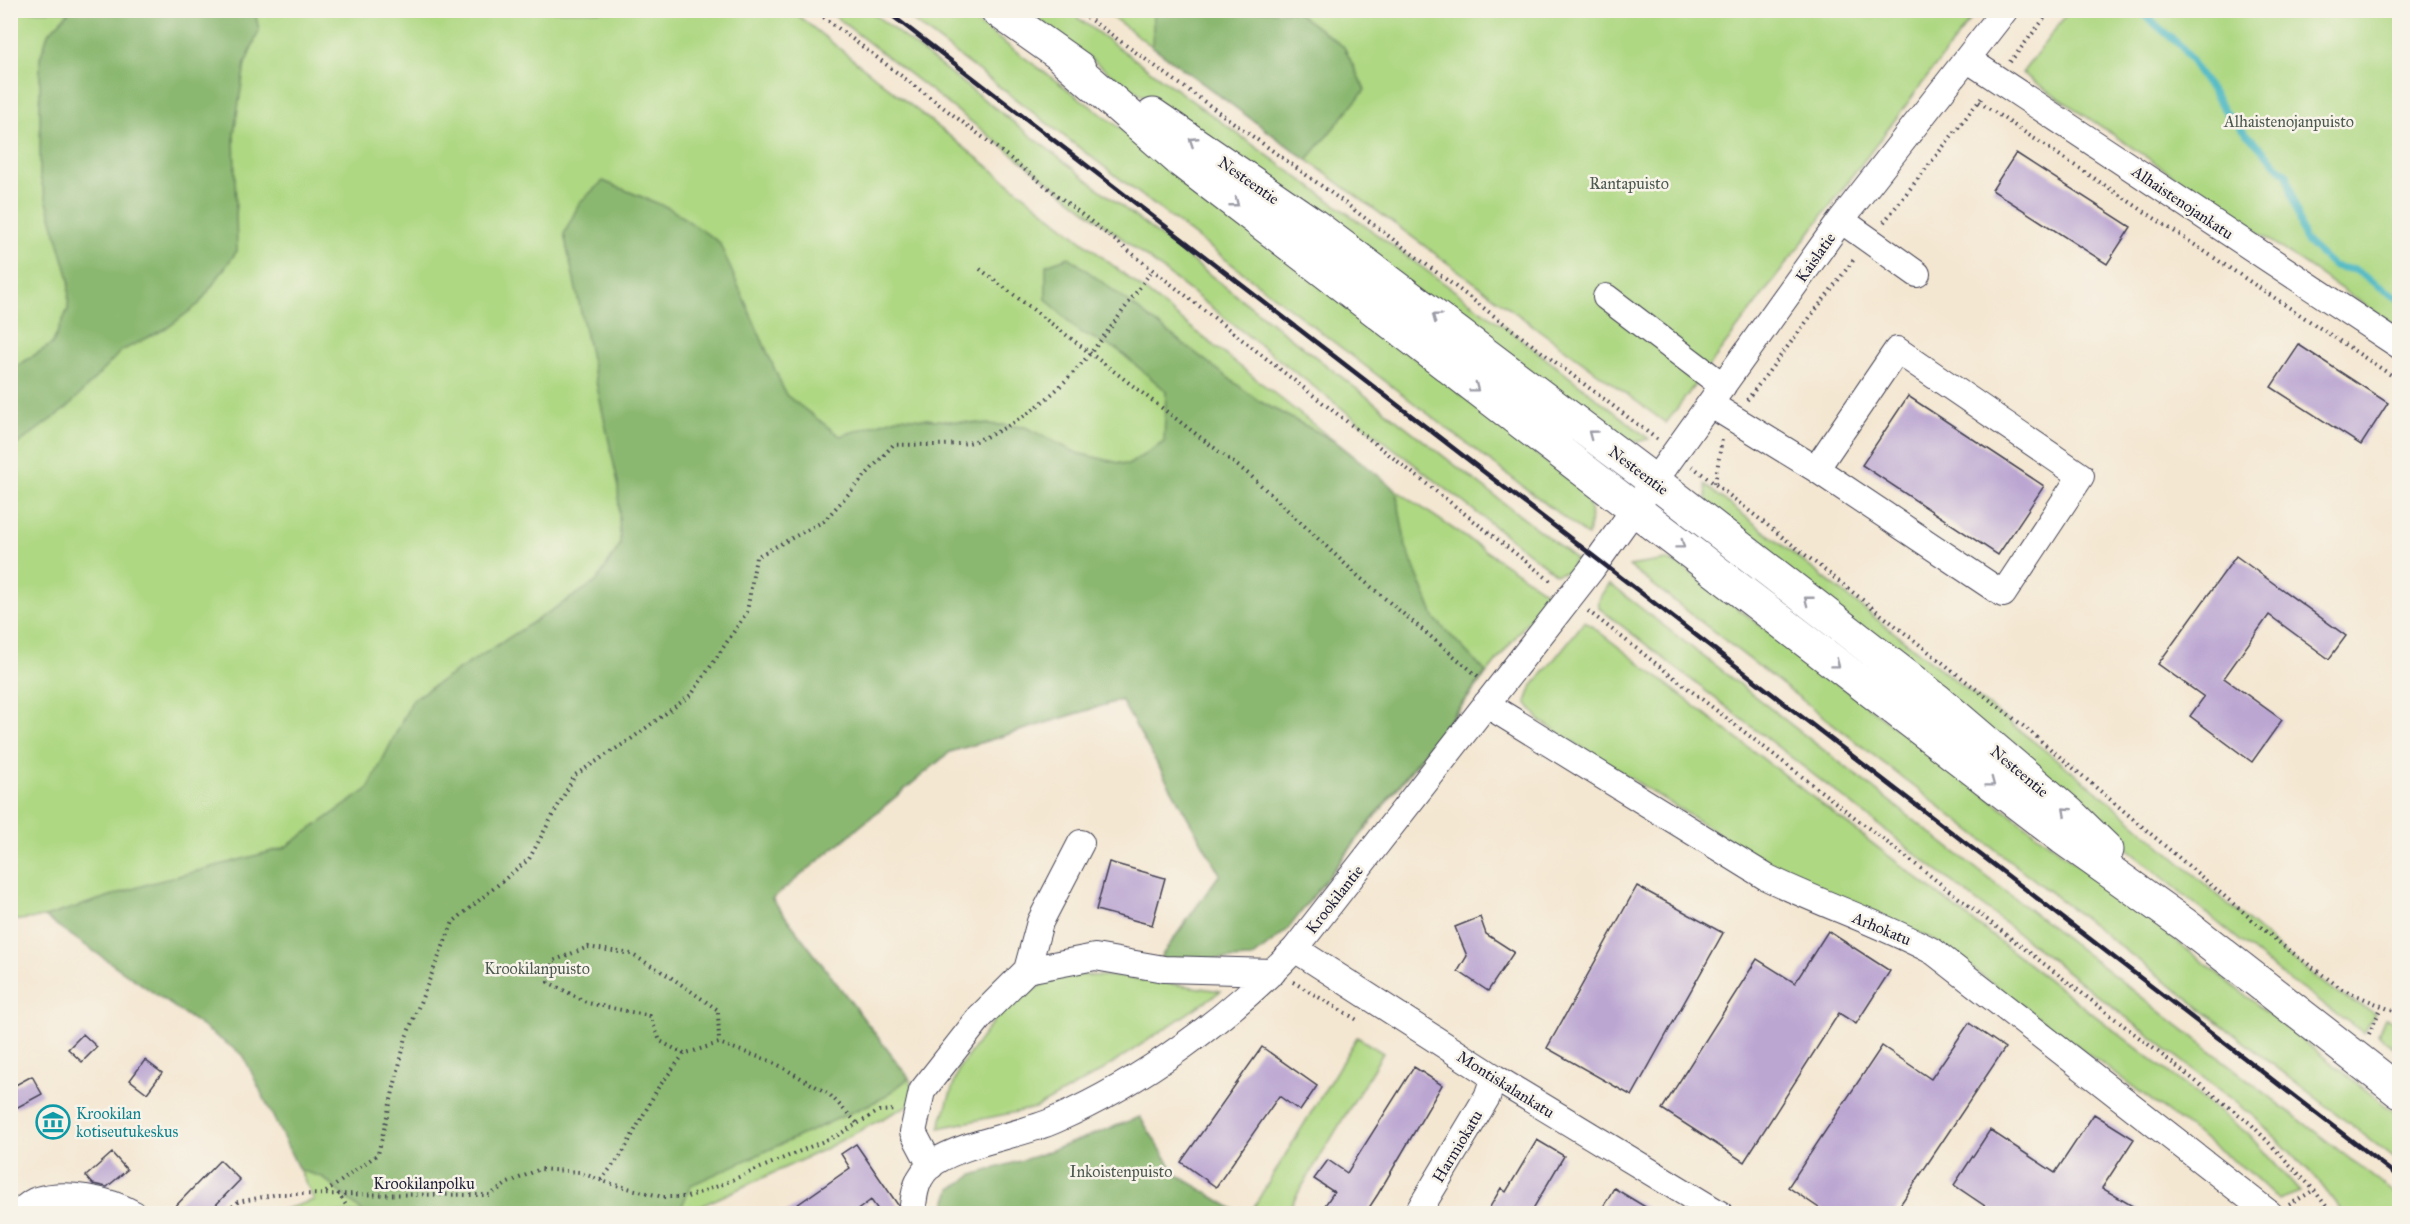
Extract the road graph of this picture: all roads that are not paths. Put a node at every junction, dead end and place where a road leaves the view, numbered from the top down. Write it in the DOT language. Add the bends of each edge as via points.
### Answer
graph roads {
  1 [pos="997,10"];
  2 [pos="2005,10"];
  3 [pos="1062,57"];
  4 [pos="1967,59"];
  5 [pos="1841,220"];
  6 [pos="1917,274"];
  7 [pos="1606,297"];
  8 [pos="2400,346"];
  9 [pos="1717,395"];
  10 [pos="1816,469"];
  11 [pos="1655,482"];
  12 [pos="1635,510"];
  13 [pos="1491,697"];
  14 [pos="1081,843"];
  15 [pos="2184,924"];
  16 [pos="1295,949"];
  17 [pos="1027,970"];
  18 [pos="1273,972"];
  19 [pos="1494,1077"];
  20 [pos="2400,1092"];
  21 [pos="931,1166"];
  22 [pos="1681,1204"];
  23 [pos="2244,1205"];
  24 [pos="2277,1211"];
  25 [pos="18,1214"];
  26 [pos="134,1214"];
  27 [pos="912,1214"];
  28 [pos="1417,1214"];
  29 [pos="1720,1214"];
  1 -- 3 [label="main road, Nesteentie"];
  2 -- 4 [label="street, Kaislatie"];
  11 -- 3 [label="main road, Nesteentie, one-way" via="1311,223 1197,143"];
  3 -- 12 [label="main road, Nesteentie, one-way" via="1181,162"];
  4 -- 5 [label="street, Kaislatie"];
  4 -- 8 [label="street, Alhaistenojankatu"];
  5 -- 6 [label="street"];
  5 -- 9 [label="street, Kaislatie"];
  7 -- 9 [label="street"];
  9 -- 10 [label="street"];
  9 -- 11 [label="street, Kaislatie"];
  10 -- 10 [label="street" via="2003,594 2081,476 1897,350"];
  11 -- 12 [label="street, Kaislatie"];
  15 -- 11 [label="main road, Nesteentie, one-way" via="2069,813 1937,700"];
  12 -- 13 [label="street, Krookilantie"];
  12 -- 15 [label="main road, Nesteentie, one-way" via="2063,838"];
  13 -- 16 [label="street, Krookilantie"];
  13 -- 23 [label="street, Arhokatu" via="1766,877 1897,932 1934,952"];
  14 -- 17 [label="street" via="1040,922"];
  15 -- 20 [label="main road, Nesteentie"];
  16 -- 18 [label="street, Krookilantie"];
  16 -- 19 [label="street, Montiskalankatu"];
  17 -- 18 [label="street" via="1095,957 1164,969"];
  17 -- 21 [label="street" via="980,1017 922,1091 913,1132"];
  18 -- 21 [label="street, Krookilantie" via="1192,1039 1097,1099 1038,1126 954,1153"];
  19 -- 22 [label="street, Montiskalankatu"];
  19 -- 28 [label="street, Harmiokatu" via="1486,1098"];
  21 -- 27 [label="street" via="916,1185"];
  22 -- 29 [label="street, Montiskalankatu"];
  23 -- 24 [label="street, Arhokatu"];
  25 -- 26 [label="street" via="34,1200 58,1195 122,1207"];
}
